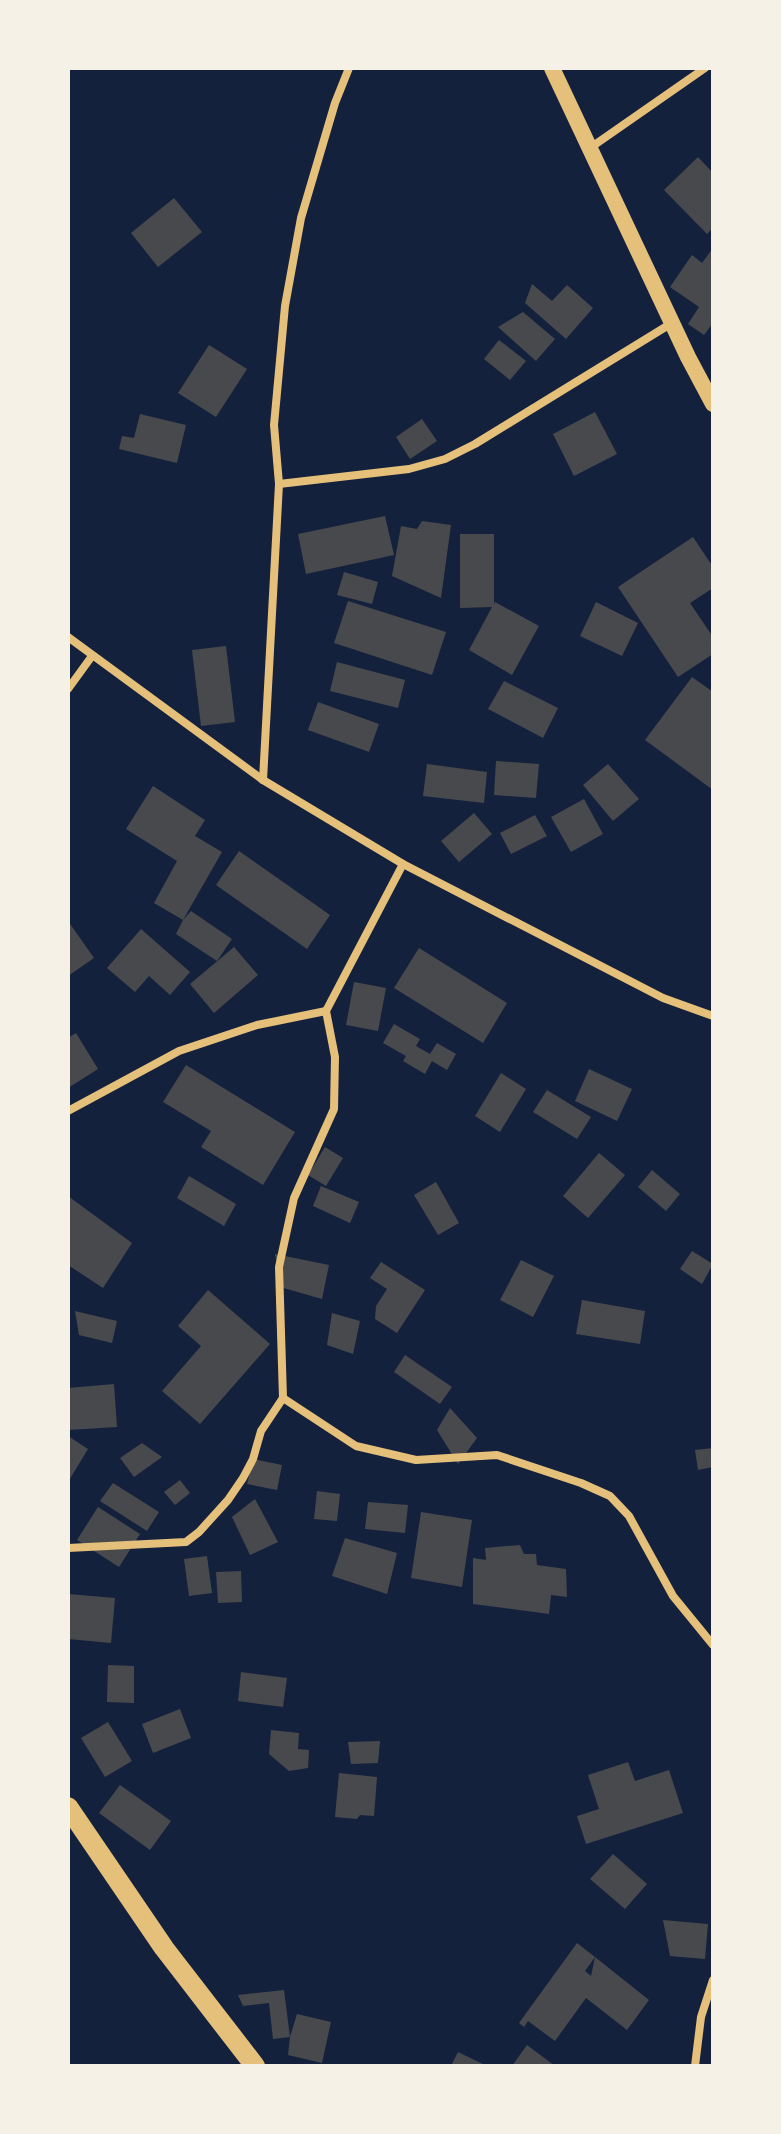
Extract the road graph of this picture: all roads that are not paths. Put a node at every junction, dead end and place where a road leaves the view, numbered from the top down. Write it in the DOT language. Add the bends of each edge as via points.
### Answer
graph roads {
  1 [pos="349,68"];
  2 [pos="552,68"];
  3 [pos="705,68"];
  4 [pos="590,149"];
  5 [pos="672,323"];
  6 [pos="713,404"];
  7 [pos="279,484"];
  8 [pos="68,637"];
  9 [pos="92,656"];
  10 [pos="68,689"];
  11 [pos="263,780"];
  12 [pos="403,864"];
  13 [pos="326,1011"];
  14 [pos="713,1016"];
  15 [pos="68,1111"];
  16 [pos="283,1398"];
  17 [pos="68,1548"];
  18 [pos="713,1645"];
  19 [pos="68,1807"];
  20 [pos="713,1980"];
  21 [pos="255,2066"];
  22 [pos="695,2066"];
  1 -- 7 [label="street" via="301,218 285,306 274,425"];
  2 -- 4 [label="main road"];
  3 -- 4 [label="street"];
  4 -- 5 [label="main road"];
  5 -- 6 [label="main road"];
  5 -- 7 [label="street" via="445,459 409,469"];
  7 -- 11 [label="street"];
  8 -- 9 [label="street"];
  9 -- 10 [label="street"];
  9 -- 11 [label="street"];
  11 -- 12 [label="street"];
  12 -- 13 [label="street"];
  12 -- 14 [label="street" via="663,998"];
  13 -- 15 [label="street" via="257,1025 179,1051"];
  13 -- 16 [label="street" via="335,1057 334,1109 294,1198 279,1267"];
  16 -- 17 [label="street" via="228,1500 186,1542"];
  16 -- 18 [label="street" via="356,1446 416,1460 497,1455 610,1496 629,1516 673,1596"];
  19 -- 21 [label="main road" via="164,1948"];
  20 -- 22 [label="street" via="701,2017"];
}
